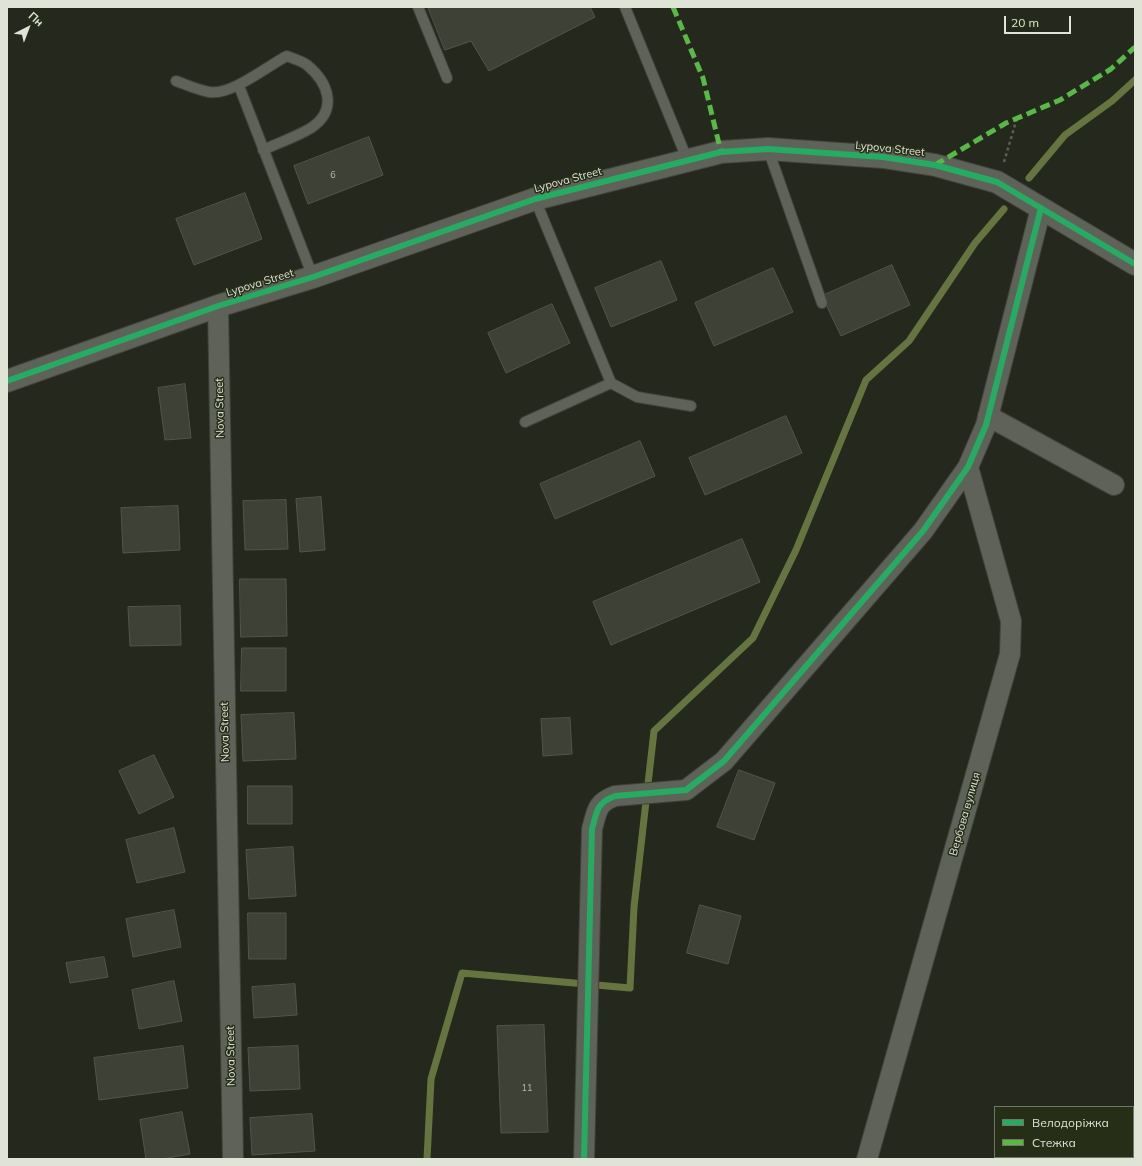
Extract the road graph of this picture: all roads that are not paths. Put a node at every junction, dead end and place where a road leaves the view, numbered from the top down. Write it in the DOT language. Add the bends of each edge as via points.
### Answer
graph roads {
  1 [pos="418,7"];
  2 [pos="625,7"];
  3 [pos="447,78"];
  4 [pos="176,81"];
  5 [pos="239,86"];
  6 [pos="768,149"];
  7 [pos="263,150"];
  8 [pos="687,159"];
  9 [pos="536,199"];
  10 [pos="1041,208"];
  11 [pos="1135,264"];
  12 [pos="313,277"];
  13 [pos="822,304"];
  14 [pos="218,306"];
  15 [pos="7,381"];
  16 [pos="611,383"];
  17 [pos="691,406"];
  18 [pos="988,416"];
  19 [pos="526,422"];
  20 [pos="968,467"];
  21 [pos="1114,485"];
  22 [pos="233,1159"];
  23 [pos="584,1159"];
  24 [pos="867,1159"];
  1 -- 3 [label="lane"];
  2 -- 8 [label="lane"];
  4 -- 5 [label="lane" via="210,92"];
  5 -- 7 [label="lane"];
  5 -- 7 [label="lane" via="272,63 288,56 306,64 320,77 328,95 326,114 311,128"];
  6 -- 8 [label="street, Lypova Street" via="721,152"];
  6 -- 10 [label="street, Lypova Street" via="883,157 935,164 997,182"];
  6 -- 13 [label="lane"];
  7 -- 12 [label="lane"];
  8 -- 9 [label="street, Lypova Street"];
  9 -- 12 [label="street, Lypova Street"];
  9 -- 16 [label="lane"];
  10 -- 11 [label="street, Lypova Street"];
  10 -- 18 [label="street"];
  12 -- 14 [label="street, Lypova Street"];
  14 -- 15 [label="street, Lypova Street"];
  14 -- 22 [label="street, Nova Street"];
  16 -- 17 [label="lane" via="637,397"];
  16 -- 19 [label="lane"];
  18 -- 20 [label="street"];
  18 -- 21 [label="street"];
  20 -- 23 [label="street" via="923,530 724,761 686,790 615,796 605,800 598,808 592,829"];
  20 -- 24 [label="street, Вербова вулиця" via="1011,621 1010,654"];
}
